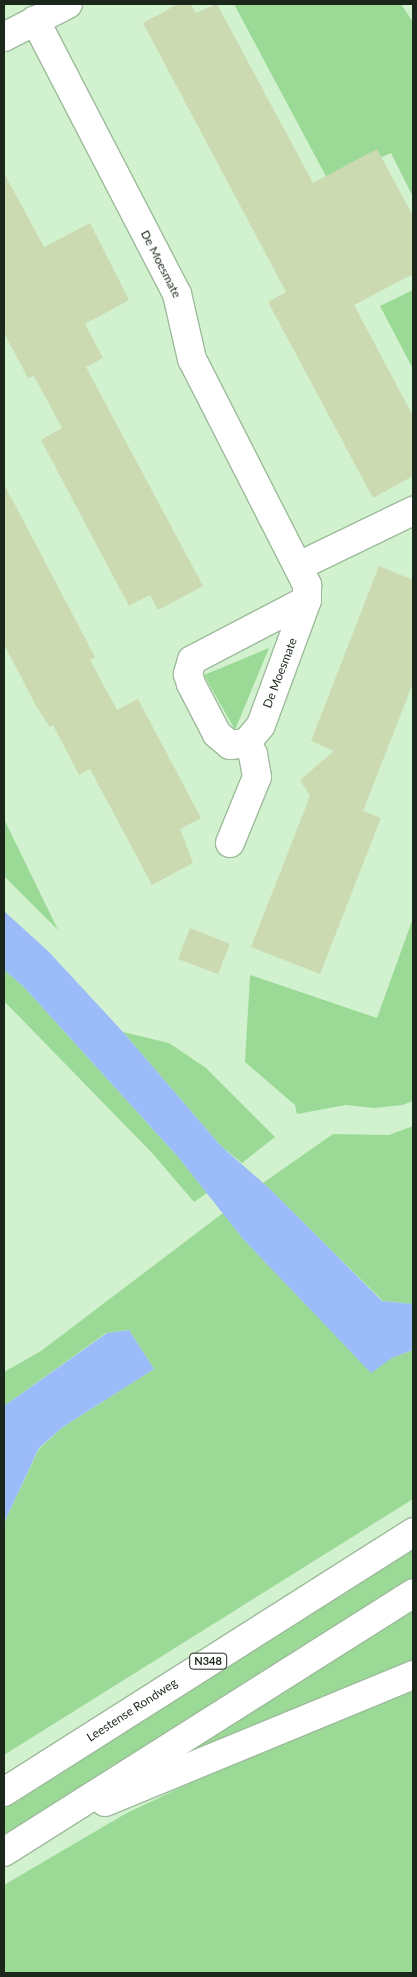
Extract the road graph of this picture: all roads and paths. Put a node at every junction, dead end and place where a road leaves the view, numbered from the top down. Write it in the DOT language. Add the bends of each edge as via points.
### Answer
graph roads {
  1 [pos="68,4"];
  2 [pos="35,20"];
  3 [pos="4,37"];
  4 [pos="413,511"];
  5 [pos="298,566"];
  6 [pos="307,600"];
  7 [pos="246,743"];
  8 [pos="230,843"];
  9 [pos="413,1532"];
  10 [pos="413,1593"];
  11 [pos="413,1675"];
  12 [pos="4,1792"];
  13 [pos="50,1823"];
  14 [pos="4,1852"];
  1 -- 2 [label="street"];
  2 -- 3 [label="street"];
  2 -- 5 [label="street, De Moesmate" via="177,294 192,359"];
  4 -- 5 [label="street"];
  5 -- 6 [label="street, De Moesmate" via="307,584"];
  6 -- 7 [label="street, De Moesmate" via="261,724"];
  6 -- 7 [label="street" via="192,660 188,674 191,684 217,734 230,745 238,747"];
  7 -- 8 [label="street" via="253,754 257,777"];
  9 -- 12 [label="street, Leestense Rondweg / N348"];
  10 -- 13 [label="street"];
  11 -- 13 [label="street" via="172,1777"];
  13 -- 14 [label="street"];
}
